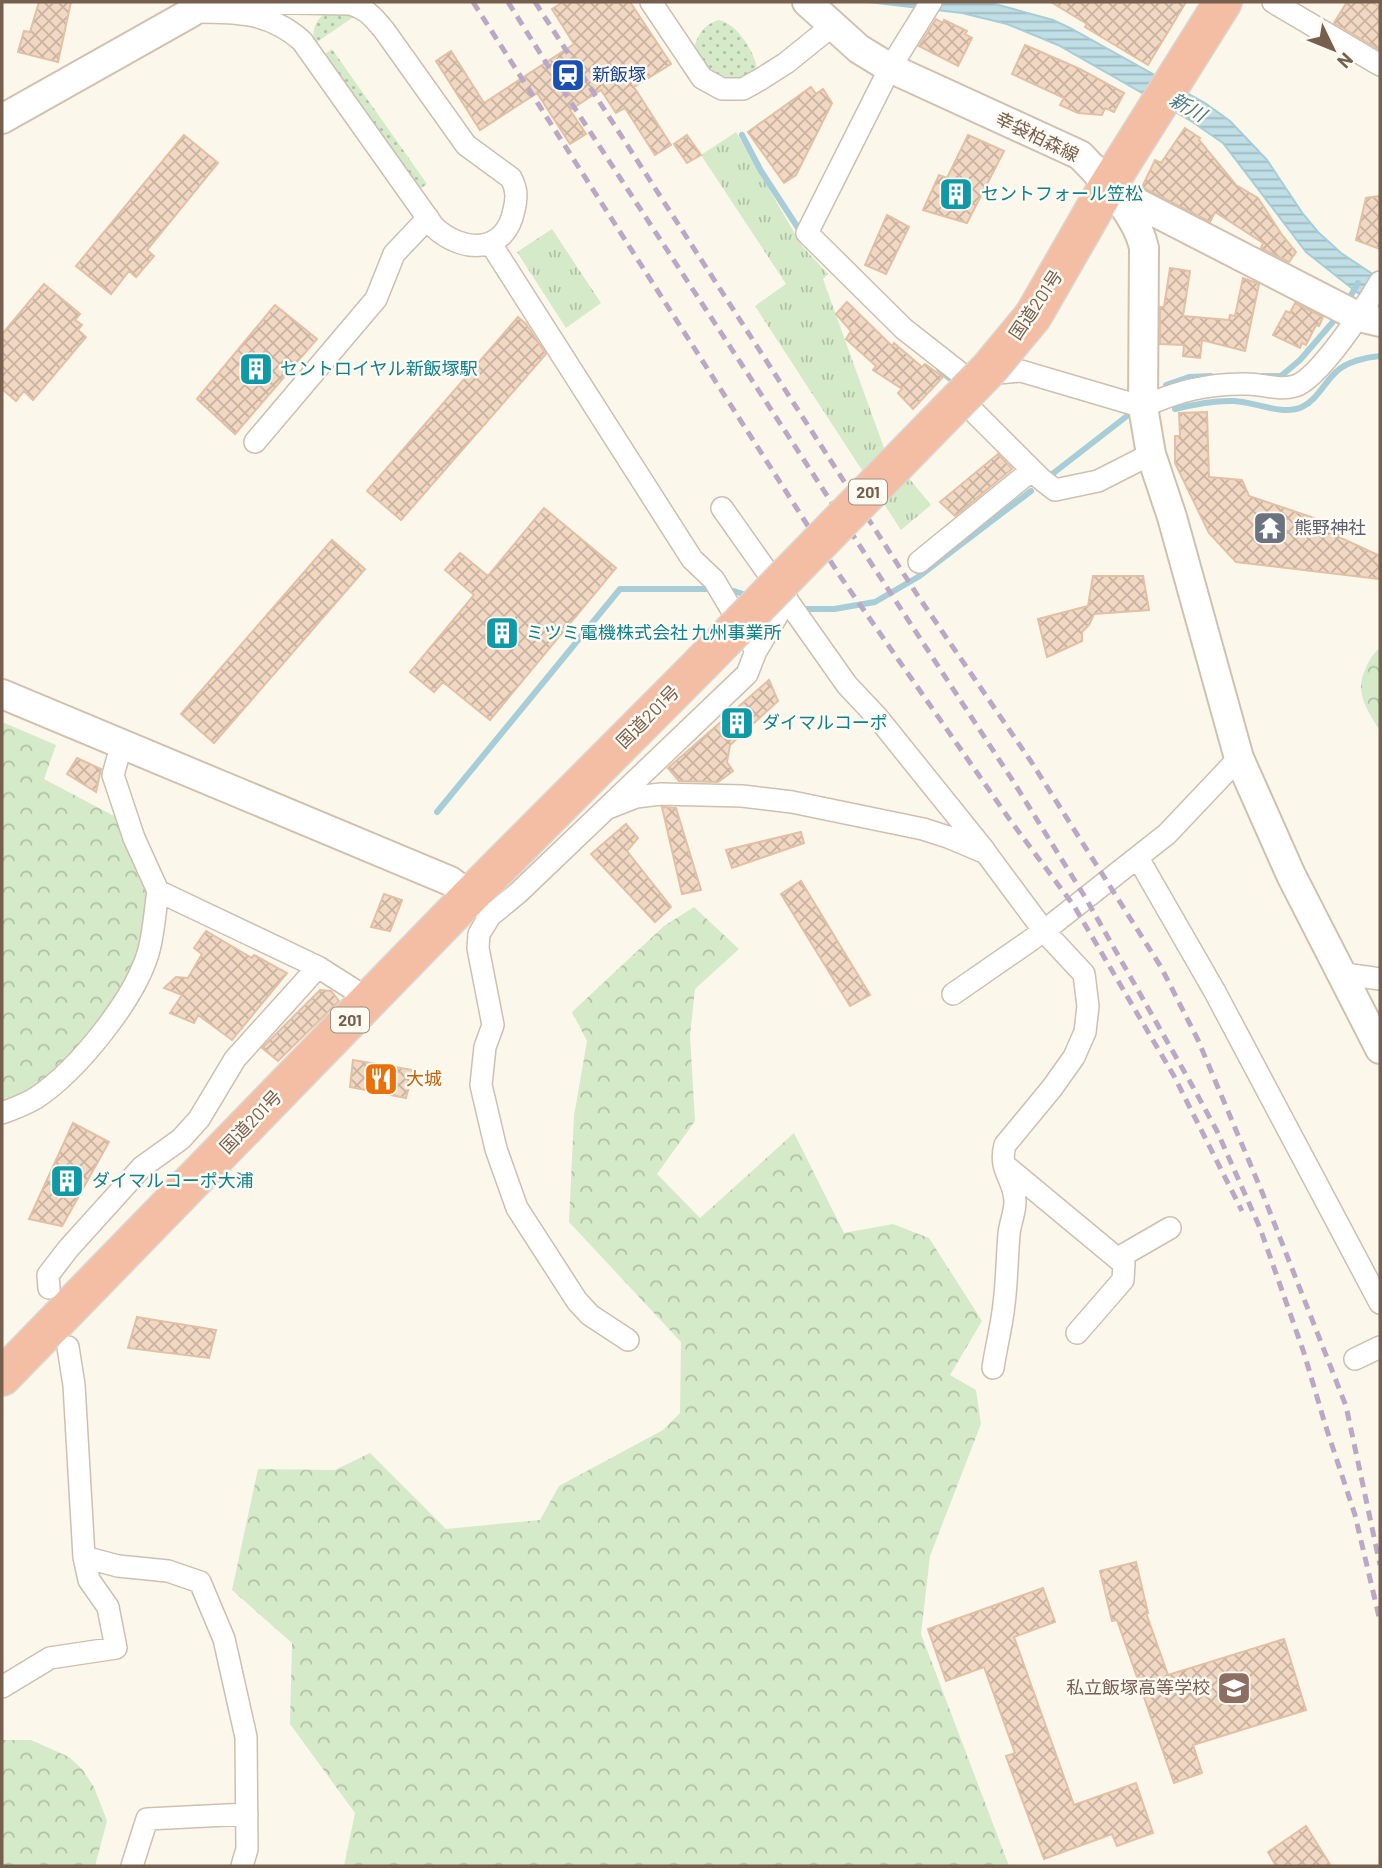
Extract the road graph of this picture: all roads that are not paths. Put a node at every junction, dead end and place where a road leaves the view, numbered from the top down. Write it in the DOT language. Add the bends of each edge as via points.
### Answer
graph roads {
  1 [pos="651,2"];
  2 [pos="807,2"];
  3 [pos="1223,2"];
  4 [pos="1273,2"];
  5 [pos="323,4"];
  6 [pos="927,7"];
  7 [pos="192,12"];
  8 [pos="832,26"];
  9 [pos="302,41"];
  10 [pos="1380,65"];
  11 [pos="890,68"];
  12 [pos="2,119"];
  13 [pos="1107,187"];
  14 [pos="428,218"];
  15 [pos="491,244"];
  16 [pos="1380,282"];
  17 [pos="1370,314"];
  18 [pos="964,376"];
  19 [pos="1143,407"];
  20 [pos="255,442"];
  21 [pos="1151,454"];
  22 [pos="1032,470"];
  23 [pos="722,508"];
  24 [pos="919,562"];
  25 [pos="787,599"];
  26 [pos="756,652"];
  27 [pos="2,694"];
  28 [pos="122,743"];
  29 [pos="1239,758"];
  30 [pos="608,808"];
  31 [pos="986,852"];
  32 [pos="1138,858"];
  33 [pos="158,891"];
  34 [pos="480,906"];
  35 [pos="1044,931"];
  36 [pos="317,967"];
  37 [pos="1343,978"];
  38 [pos="1380,979"];
  39 [pos="953,994"];
  40 [pos="370,1000"];
  41 [pos="1380,1049"];
  42 [pos="2,1113"];
  43 [pos="1003,1164"];
  44 [pos="1170,1228"];
  45 [pos="1118,1258"];
  46 [pos="49,1288"];
  47 [pos="1380,1303"];
  48 [pos="1077,1334"];
  49 [pos="628,1340"];
  50 [pos="68,1347"];
  51 [pos="1380,1347"];
  52 [pos="1355,1359"];
  53 [pos="993,1368"];
  54 [pos="2,1377"];
  55 [pos="84,1557"];
  56 [pos="2,1687"];
  57 [pos="247,1814"];
  58 [pos="132,1866"];
  59 [pos="242,1866"];
  1 -- 8 [label="street" via="702,78 722,89 752,84"];
  2 -- 8 [label="street, 幸袋柏森線"];
  3 -- 13 [label="highway, 国道201号 / 201"];
  4 -- 10 [label="street"];
  5 -- 7 [label="street" via="246,2"];
  5 -- 9 [label="street" via="308,20"];
  5 -- 15 [label="street" via="350,4 370,13 466,145 511,178 516,195 513,219"];
  6 -- 11 [label="street"];
  7 -- 9 [label="street" via="253,14"];
  7 -- 12 [label="street"];
  8 -- 11 [label="street, 幸袋柏森線"];
  9 -- 14 [label="street"];
  11 -- 13 [label="street, 幸袋柏森線" via="1080,156"];
  11 -- 18 [label="street" via="807,233 904,330"];
  13 -- 17 [label="street, 幸袋柏森線"];
  13 -- 19 [label="street" via="1141,232 1144,248"];
  13 -- 34 [label="highway, 国道201号 / 201, bridge" via="1032,316 989,369 700,665"];
  14 -- 15 [label="street" via="455,243"];
  14 -- 20 [label="street" via="394,254 376,299"];
  15 -- 26 [label="street" via="692,559 714,580"];
  16 -- 17 [label="street"];
  17 -- 19 [label="street" via="1298,385 1279,389 1252,384 1204,386"];
  18 -- 19 [label="street" via="1021,372"];
  18 -- 22 [label="street" via="953,390"];
  19 -- 21 [label="street"];
  21 -- 22 [label="street" via="1098,481 1055,490"];
  21 -- 29 [label="street"];
  22 -- 24 [label="street"];
  23 -- 25 [label="street"];
  25 -- 26 [label="street"];
  25 -- 31 [label="street" via="847,685"];
  26 -- 30 [label="street" via="747,674"];
  27 -- 28 [label="street"];
  28 -- 33 [label="street" via="113,775"];
  28 -- 34 [label="street" via="450,881"];
  29 -- 32 [label="street"];
  29 -- 37 [label="street"];
  30 -- 31 [label="street" via="661,794 742,796 923,829"];
  30 -- 34 [label="street"];
  31 -- 35 [label="street"];
  32 -- 35 [label="street"];
  32 -- 47 [label="street" via="1216,992"];
  33 -- 36 [label="street"];
  33 -- 42 [label="street" via="149,950 133,989 68,1070 36,1098"];
  34 -- 40 [label="highway, 国道201号 / 201"];
  34 -- 49 [label="street" via="478,948 493,1025 485,1047 481,1085 496,1149 517,1208 577,1301"];
  35 -- 39 [label="street"];
  35 -- 43 [label="street" via="1084,974 1088,1006 1084,1032 1067,1067 1005,1145"];
  36 -- 40 [label="street"];
  36 -- 46 [label="street" via="235,1059 199,1119 181,1139 142,1167 68,1248 48,1275"];
  37 -- 38 [label="street"];
  37 -- 41 [label="street"];
  40 -- 54 [label="highway, 国道201号 / 201"];
  43 -- 45 [label="street"];
  43 -- 53 [label="street" via="1014,1189 1015,1205"];
  44 -- 45 [label="street"];
  45 -- 48 [label="street" via="1124,1264 1123,1280"];
  50 -- 55 [label="street"];
  51 -- 52 [label="street"];
  55 -- 56 [label="street" via="89,1580 108,1607 116,1648 50,1658"];
  55 -- 57 [label="street" via="168,1571 200,1582 225,1639 246,1737"];
  57 -- 58 [label="street" via="147,1819"];
  57 -- 59 [label="street"];
}
